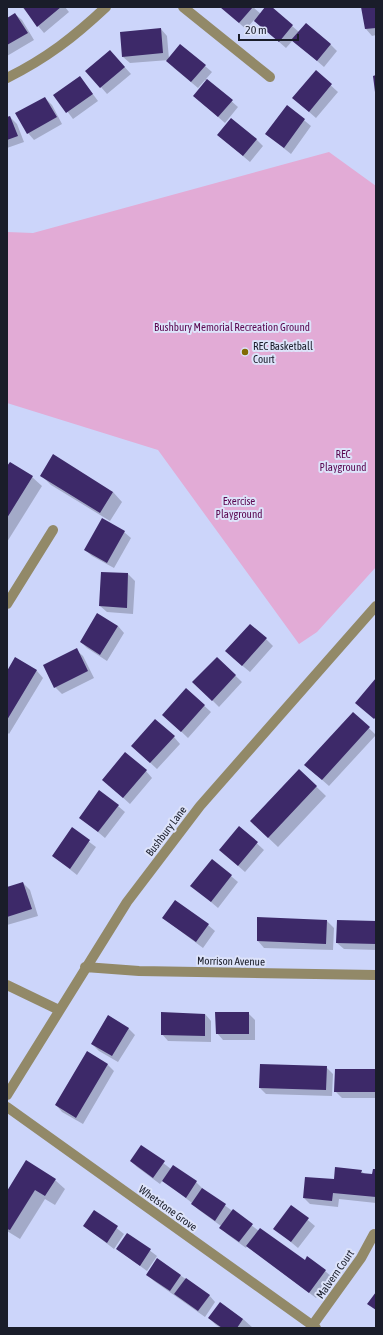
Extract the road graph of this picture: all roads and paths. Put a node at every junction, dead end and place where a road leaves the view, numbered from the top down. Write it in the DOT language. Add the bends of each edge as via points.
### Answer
graph roads {
  1 [pos="106,7"];
  2 [pos="182,7"];
  3 [pos="270,77"];
  4 [pos="7,78"];
  5 [pos="53,530"];
  6 [pos="7,604"];
  7 [pos="376,606"];
  8 [pos="85,967"];
  9 [pos="376,975"];
  10 [pos="7,985"];
  11 [pos="59,1010"];
  12 [pos="7,1095"];
  13 [pos="7,1107"];
  14 [pos="374,1234"];
  15 [pos="314,1327"];
  1 -- 4 [label="street" via="76,35 37,63"];
  2 -- 3 [label="street"];
  5 -- 6 [label="street"];
  7 -- 8 [label="street, Bushbury Lane" via="200,806 127,902"];
  8 -- 9 [label="street, Morrison Avenue" via="139,971"];
  8 -- 11 [label="street, Bushbury Lane"];
  10 -- 11 [label="street"];
  11 -- 12 [label="street, Bushbury Lane"];
  13 -- 15 [label="street, Whetstone Grove"];
  14 -- 15 [label="street, Malvern Court" via="362,1258"];
}
